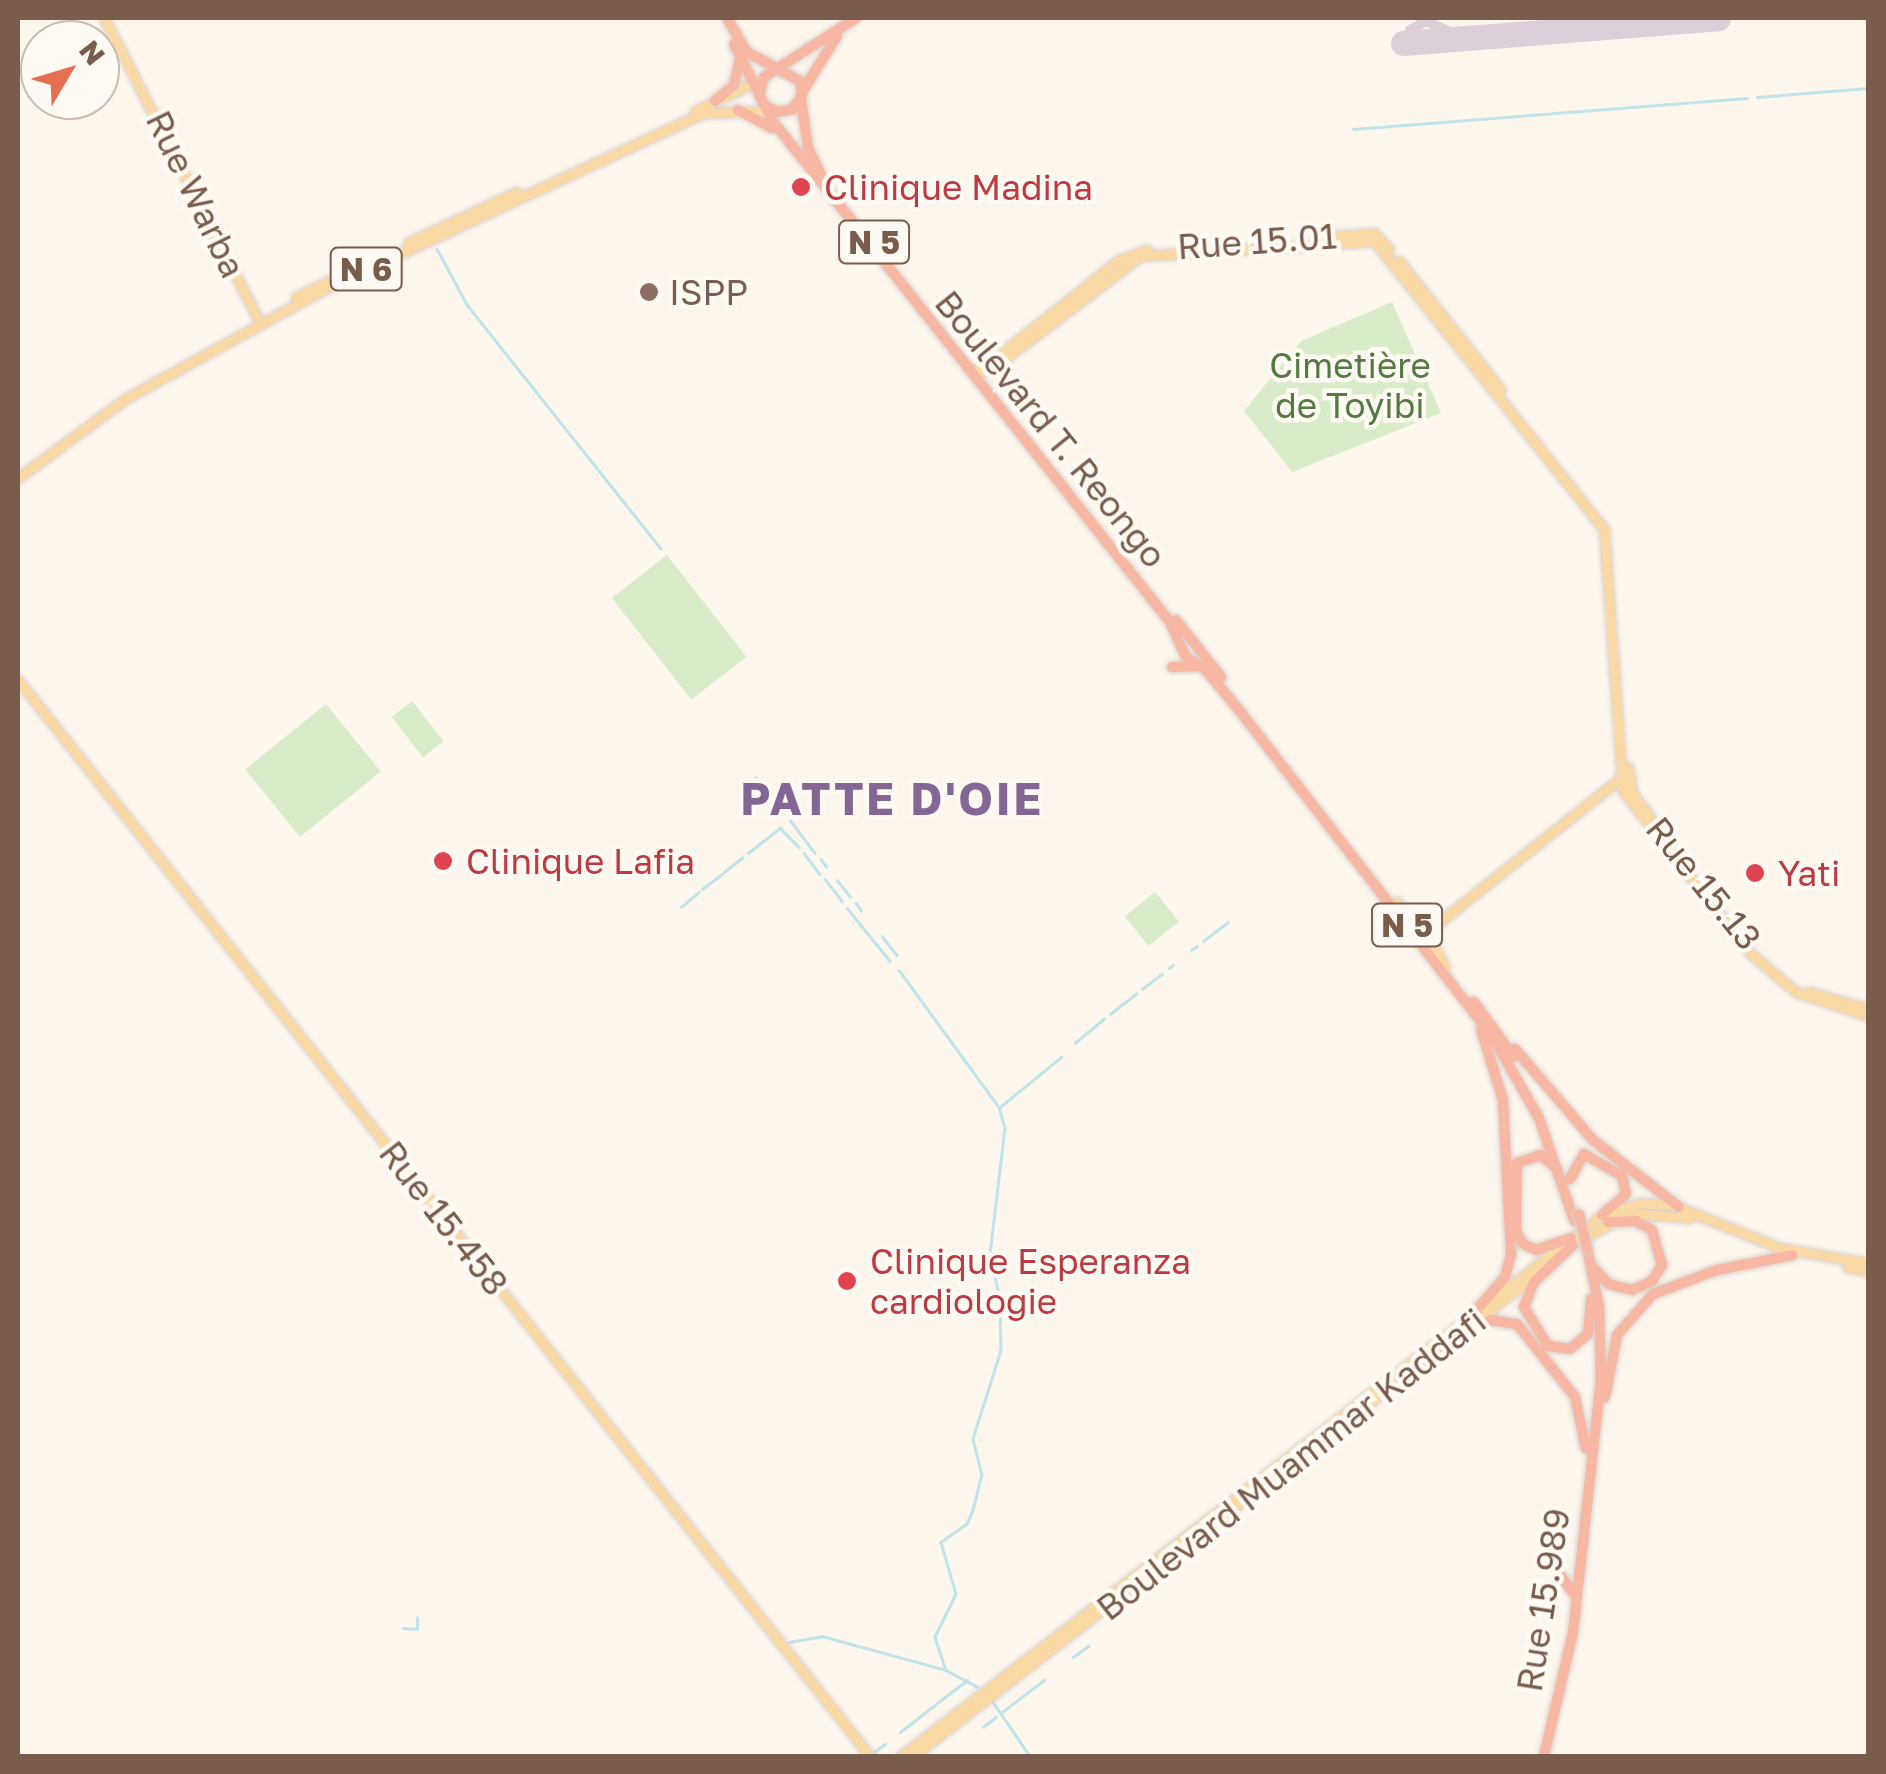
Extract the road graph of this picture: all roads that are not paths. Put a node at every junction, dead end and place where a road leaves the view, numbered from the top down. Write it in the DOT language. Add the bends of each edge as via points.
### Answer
graph roads {
  1 [pos="105,18"];
  2 [pos="724,18"];
  3 [pos="851,21"];
  4 [pos="740,54"];
  5 [pos="779,69"];
  6 [pos="764,77"];
  7 [pos="752,83"];
  8 [pos="802,96"];
  9 [pos="715,101"];
  10 [pos="738,110"];
  11 [pos="767,110"];
  12 [pos="1128,259"];
  13 [pos="259,320"];
  14 [pos="973,371"];
  15 [pos="18,475"];
  16 [pos="1179,637"];
  17 [pos="1196,651"];
  18 [pos="1213,677"];
  19 [pos="18,680"];
  20 [pos="1621,693"];
  21 [pos="1622,778"];
  22 [pos="1397,902"];
  23 [pos="1432,928"];
  24 [pos="1445,966"];
  25 [pos="1868,1012"];
  26 [pos="1483,1019"];
  27 [pos="1567,1181"];
  28 [pos="1682,1211"];
  29 [pos="1605,1218"];
  30 [pos="1580,1249"];
  31 [pos="1793,1256"];
  32 [pos="1868,1262"];
  33 [pos="1868,1270"];
  34 [pos="1591,1299"];
  35 [pos="1474,1313"];
  36 [pos="1442,1347"];
  37 [pos="1589,1450"];
  38 [pos="1576,1565"];
  39 [pos="1573,1593"];
  40 [pos="870,1756"];
  41 [pos="901,1756"];
  42 [pos="912,1756"];
  43 [pos="1541,1756"];
  1 -- 13 [label="main road, Rue Warba"];
  2 -- 4 [label="highway"];
  2 -- 5 [label="highway" via="743,48"];
  3 -- 5 [label="highway"];
  3 -- 8 [label="highway" via="813,68"];
  4 -- 7 [label="highway"];
  4 -- 9 [label="highway" via="734,85"];
  5 -- 6 [label="highway"];
  5 -- 8 [label="highway" via="798,77"];
  6 -- 7 [label="main road, N 6"];
  6 -- 11 [label="highway"];
  7 -- 9 [label="main road, N 6"];
  7 -- 11 [label="highway"];
  8 -- 11 [label="highway" via="790,110"];
  8 -- 14 [label="highway, N 5" via="805,138 820,174"];
  9 -- 13 [label="main road, N 6"];
  10 -- 11 [label="highway, N 5"];
  10 -- 13 [label="main road, N 6" via="698,116"];
  11 -- 14 [label="highway, Boulevard T. Reongo / N 5"];
  12 -- 14 [label="main road" via="990,370"];
  12 -- 20 [label="main road, Rue 15.01" via="1378,244 1602,526"];
  12 -- 20 [label="main road, Rue 15.01" via="1378,235 1608,526"];
  13 -- 15 [label="main road, N 6" via="124,400"];
  14 -- 16 [label="highway, Boulevard T. Reongo / N 5"];
  14 -- 17 [label="highway, N 5"];
  16 -- 17 [label="highway, Boulevard T. Reongo / N 5" via="1184,650"];
  16 -- 18 [label="highway" via="1172,667 1193,665"];
  17 -- 18 [label="highway, N 5"];
  17 -- 22 [label="highway, N 5"];
  18 -- 26 [label="highway, N 5"];
  19 -- 40 [label="main road, Rue 15.458"];
  20 -- 21 [label="main road"];
  21 -- 23 [label="main road"];
  21 -- 25 [label="main road, Rue 15.13" via="1758,952 1802,989"];
  22 -- 23 [label="main road" via="1422,927"];
  22 -- 24 [label="highway, N 5"];
  23 -- 24 [label="main road"];
  24 -- 26 [label="highway, N 5"];
  26 -- 27 [label="highway, N 5" via="1524,1085"];
  26 -- 28 [label="highway" via="1578,1125"];
  26 -- 35 [label="highway" via="1504,1100 1511,1254 1505,1278"];
  27 -- 29 [label="highway" via="1577,1159 1589,1154 1624,1179 1626,1194"];
  27 -- 30 [label="highway, N 5, bridge"];
  27 -- 30 [label="highway" via="1547,1158 1520,1160 1513,1172 1516,1230 1536,1250"];
  28 -- 29 [label="main road, Boulevard Muammar Kaddafi"];
  28 -- 29 [label="main road, Boulevard Muammar Kaddafi" via="1661,1204"];
  28 -- 31 [label="main road"];
  28 -- 32 [label="main road" via="1780,1248"];
  29 -- 30 [label="main road, Boulevard Muammar Kaddafi"];
  29 -- 30 [label="highway" via="1636,1220 1652,1230 1662,1248 1660,1271 1642,1287 1620,1289"];
  30 -- 34 [label="highway, N 5"];
  30 -- 34 [label="highway" via="1534,1282 1524,1307 1548,1346 1570,1349 1588,1334"];
  30 -- 35 [label="main road, Boulevard Muammar Kaddafi"];
  30 -- 36 [label="main road, Boulevard Muammar Kaddafi"];
  30 -- 37 [label="highway, N 5" via="1602,1342"];
  31 -- 33 [label="main road"];
  31 -- 37 [label="highway" via="1690,1278 1632,1312 1613,1348"];
  34 -- 37 [label="highway, N 5" via="1596,1363"];
  35 -- 41 [label="main road, Boulevard Muammar Kaddafi"];
  36 -- 37 [label="highway" via="1492,1320 1516,1324 1576,1397"];
  36 -- 42 [label="main road, Boulevard Muammar Kaddafi"];
  37 -- 38 [label="highway, N 5"];
  37 -- 43 [label="highway, Rue 15.989 / N 5" via="1571,1643"];
  38 -- 39 [label="highway, N 5"];
  38 -- 39 [label="highway" via="1564,1576"];
  39 -- 43 [label="highway, N 5"];
}
